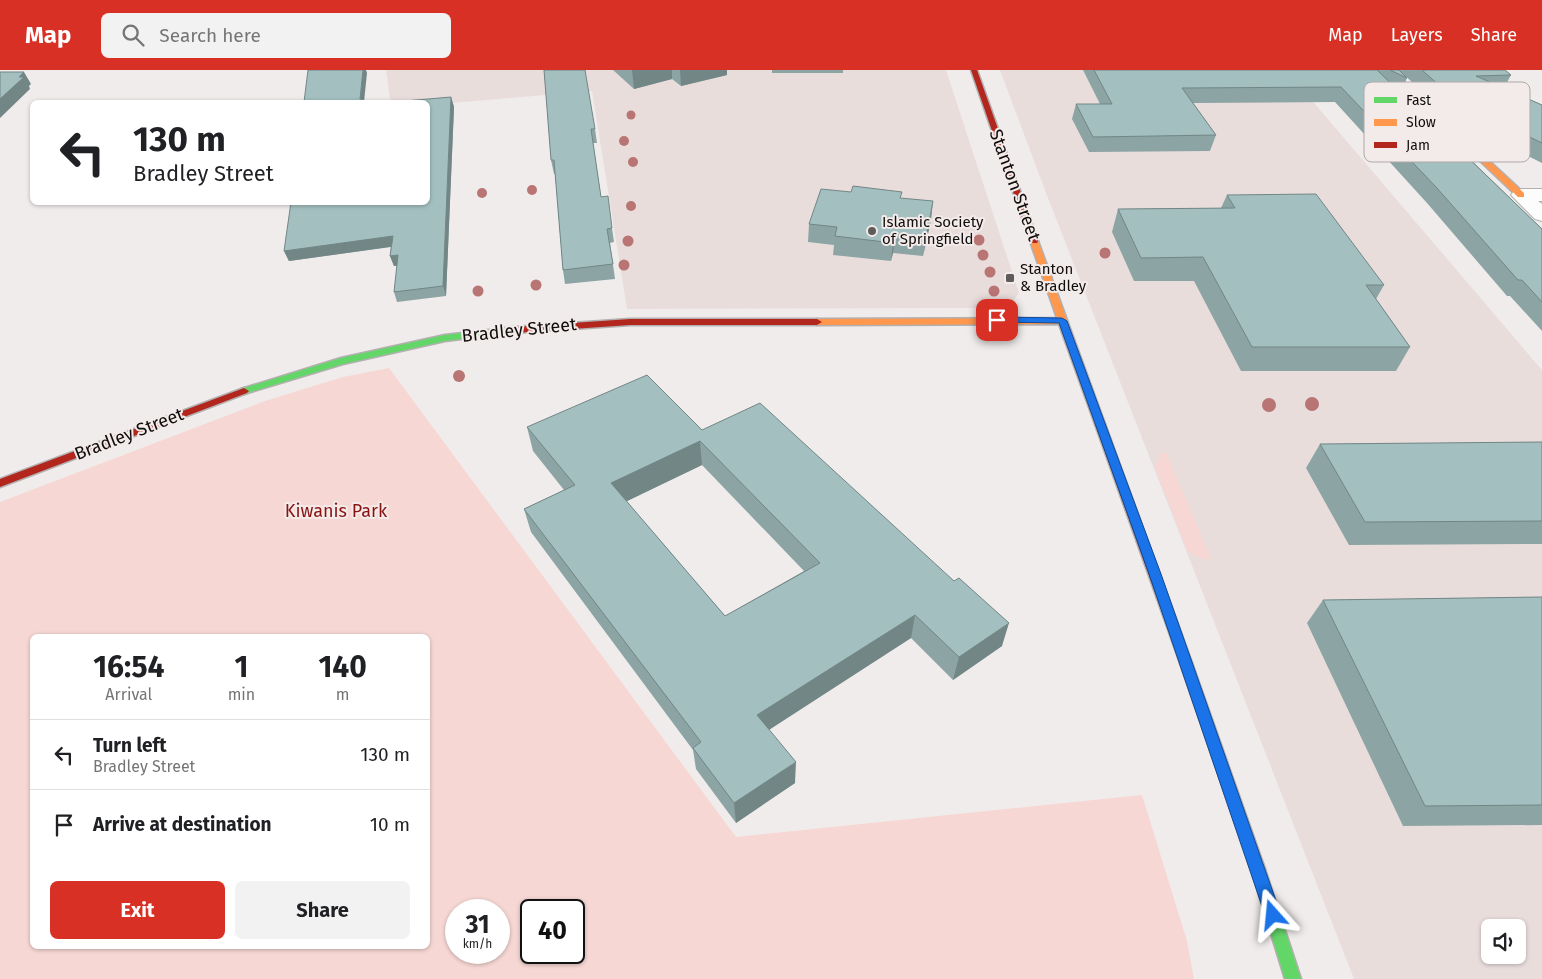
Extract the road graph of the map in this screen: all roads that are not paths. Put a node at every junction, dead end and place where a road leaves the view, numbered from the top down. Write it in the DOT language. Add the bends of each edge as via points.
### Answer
graph roads {
  1 [pos="974,70"];
  2 [pos="1387,70"];
  3 [pos="1400,82"];
  4 [pos="1486,162"];
  5 [pos="1542,194"];
  6 [pos="1521,195"];
  7 [pos="1542,215"];
  8 [pos="1062,321"];
  9 [pos="0,483"];
  10 [pos="1293,979"];
  1 -- 8 [label="street, Stanton Street"];
  2 -- 3 [label="street"];
  4 -- 6 [label="street"];
  5 -- 6 [label="street"];
  6 -- 7 [label="street"];
  8 -- 9 [label="street, Bradley Street" via="630,322 566,325 446,338 341,361 229,396"];
  8 -- 10 [label="street, Stanton Street" via="1155,574"];
}
